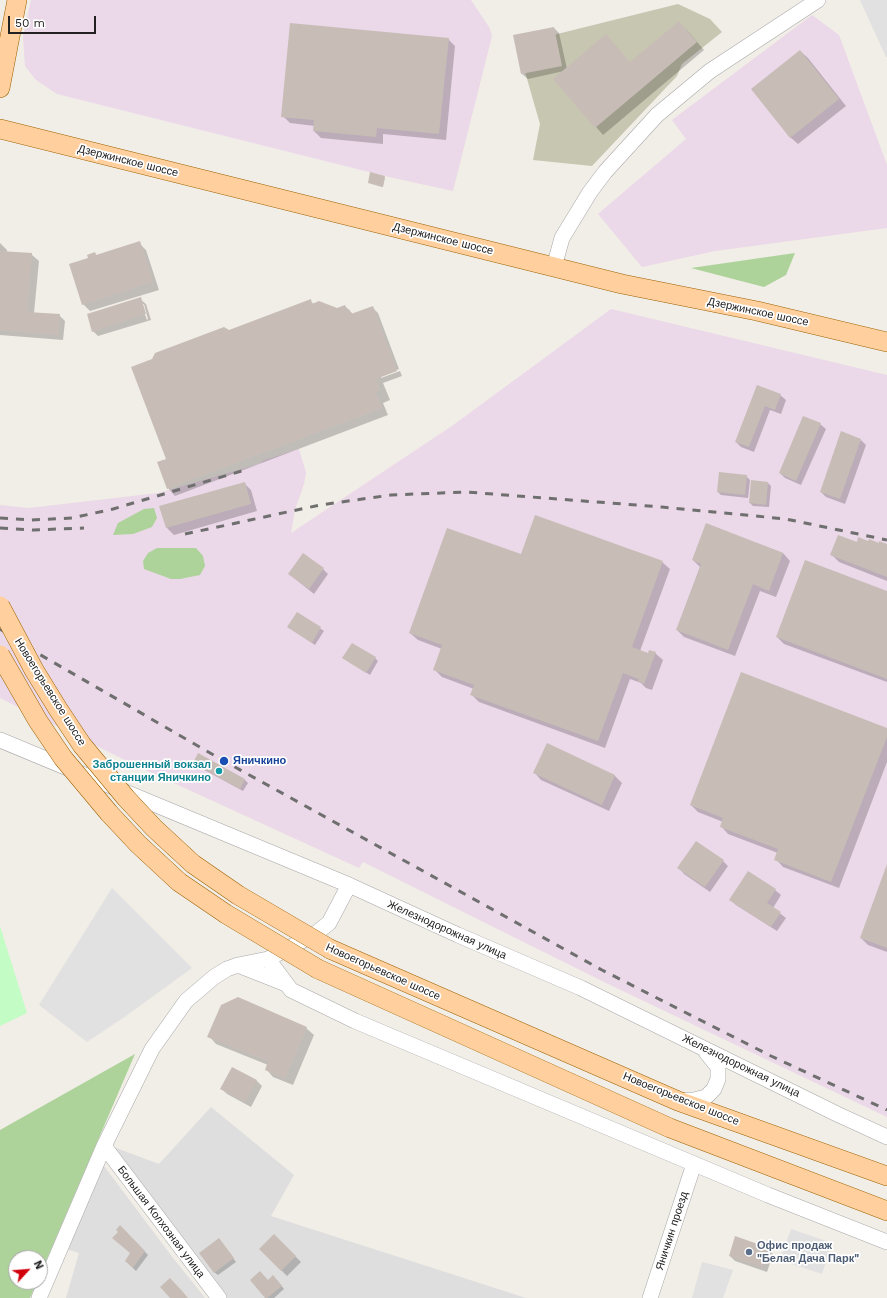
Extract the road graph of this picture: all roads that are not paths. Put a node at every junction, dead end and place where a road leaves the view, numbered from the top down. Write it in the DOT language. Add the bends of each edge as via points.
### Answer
graph roads {
  1 [pos="16,0"];
  2 [pos="818,0"];
  3 [pos="2,71"];
  4 [pos="0,88"];
  5 [pos="0,129"];
  6 [pos="554,267"];
  7 [pos="887,342"];
  8 [pos="0,606"];
  9 [pos="0,655"];
  10 [pos="0,740"];
  11 [pos="349,885"];
  12 [pos="268,959"];
  13 [pos="238,965"];
  14 [pos="286,984"];
  15 [pos="700,1046"];
  16 [pos="678,1101"];
  17 [pos="887,1137"];
  18 [pos="104,1146"];
  19 [pos="694,1164"];
  20 [pos="887,1176"];
  21 [pos="887,1211"];
  22 [pos="887,1242"];
  23 [pos="39,1298"];
  24 [pos="218,1298"];
  25 [pos="650,1298"];
  1 -- 3 [label="main road"];
  2 -- 6 [label="street" via="710,71 657,115 590,192 562,238"];
  3 -- 4 [label="main road"];
  5 -- 6 [label="main road, Дзержинское шоссе"];
  6 -- 7 [label="main road, Дзержинское шоссе"];
  8 -- 16 [label="main road, Новоегорьевское шоссе, bridge" via="34,670 82,745 126,798 193,864 238,895 330,949"];
  9 -- 21 [label="main road, Новоегорьевское шоссе, bridge" via="38,721 63,758 109,813 179,882 226,914 318,969 670,1128"];
  10 -- 11 [label="street, Железнодорожная улица"];
  11 -- 12 [label="street" via="329,922 315,934"];
  11 -- 15 [label="street, Железнодорожная улица" via="581,988"];
  12 -- 13 [label="street"];
  12 -- 14 [label="street"];
  13 -- 14 [label="street"];
  13 -- 18 [label="street" via="214,977 186,1001 152,1049"];
  14 -- 19 [label="street" via="291,990 355,1021"];
  15 -- 16 [label="street" via="718,1067 718,1079 714,1089 706,1096"];
  15 -- 17 [label="street, Железнодорожная улица"];
  16 -- 20 [label="main road, Новоегорьевское шоссе"];
  18 -- 23 [label="street"];
  18 -- 24 [label="street, Большая Колхозная улица"];
  19 -- 22 [label="street"];
  19 -- 25 [label="street, Яничкин проезд"];
}
